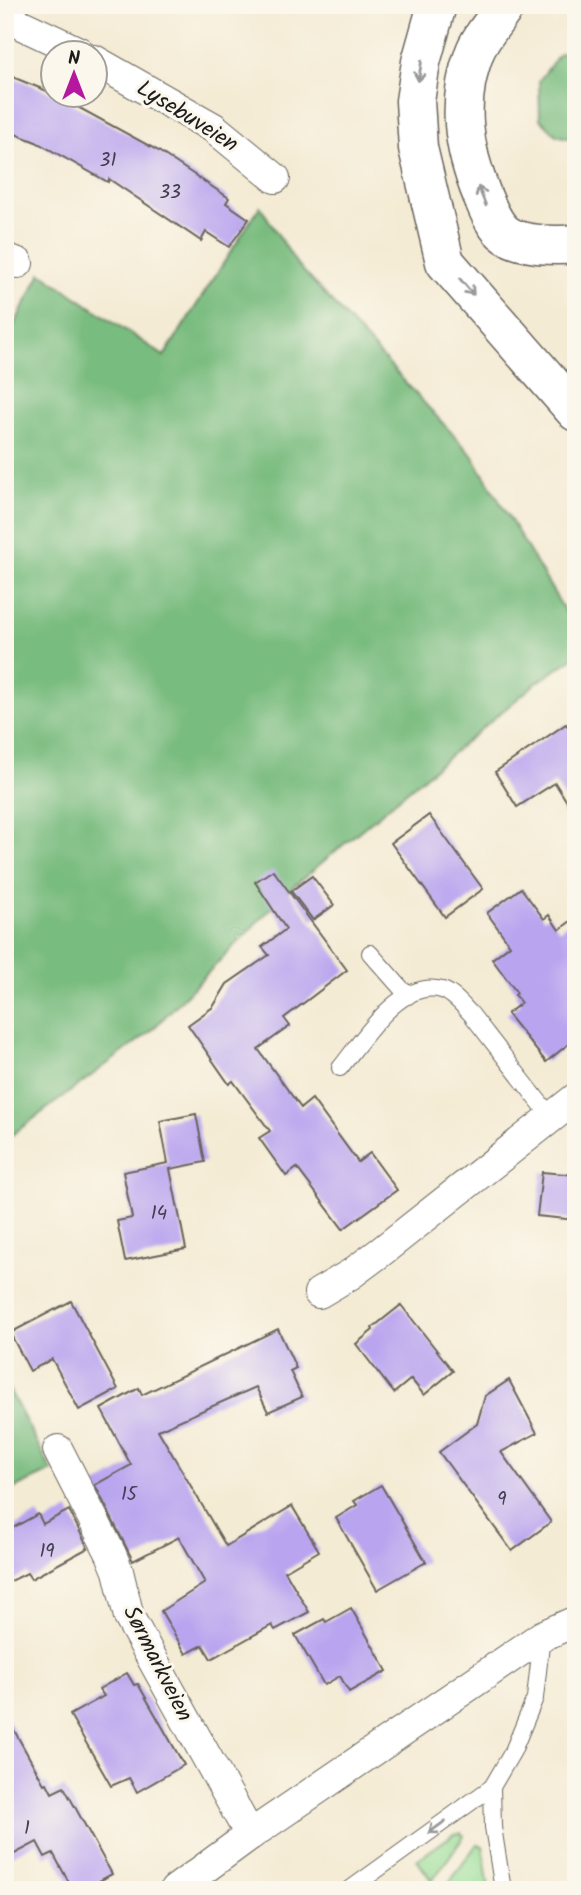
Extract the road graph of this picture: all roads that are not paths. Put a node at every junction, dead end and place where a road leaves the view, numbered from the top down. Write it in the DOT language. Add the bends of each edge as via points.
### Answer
graph roads {
  1 [pos="437,5"];
  2 [pos="506,5"];
  3 [pos="5,17"];
  4 [pos="49,38"];
  5 [pos="108,69"];
  6 [pos="275,178"];
  7 [pos="576,244"];
  8 [pos="576,412"];
  9 [pos="370,953"];
  10 [pos="408,996"];
  11 [pos="340,1068"];
  12 [pos="576,1098"];
  13 [pos="551,1117"];
  14 [pos="319,1293"];
  15 [pos="58,1450"];
  16 [pos="576,1621"];
  17 [pos="542,1636"];
  18 [pos="492,1787"];
  19 [pos="250,1835"];
  20 [pos="175,1890"];
  21 [pos="349,1890"];
  22 [pos="503,1890"];
  1 -- 8 [label="highway, one-way" via="415,101 418,148 445,262"];
  7 -- 2 [label="highway, one-way" via="542,245 503,233 488,211 470,165 463,116 465,84 475,51"];
  3 -- 4 [label="street"];
  5 -- 6 [label="street, Lysebuveien" via="214,128"];
  9 -- 10 [label="lane"];
  10 -- 11 [label="lane" via="392,1004"];
  10 -- 13 [label="lane" via="416,991 443,990 456,999"];
  12 -- 13 [label="street"];
  13 -- 14 [label="street" via="382,1251"];
  15 -- 19 [label="street, Sørmarkveien" via="111,1554 129,1617"];
  16 -- 17 [label="street"];
  17 -- 18 [label="lane" via="535,1698"];
  17 -- 19 [label="street"];
  18 -- 21 [label="lane, one-way"];
  18 -- 22 [label="lane"];
  19 -- 20 [label="street"];
}
